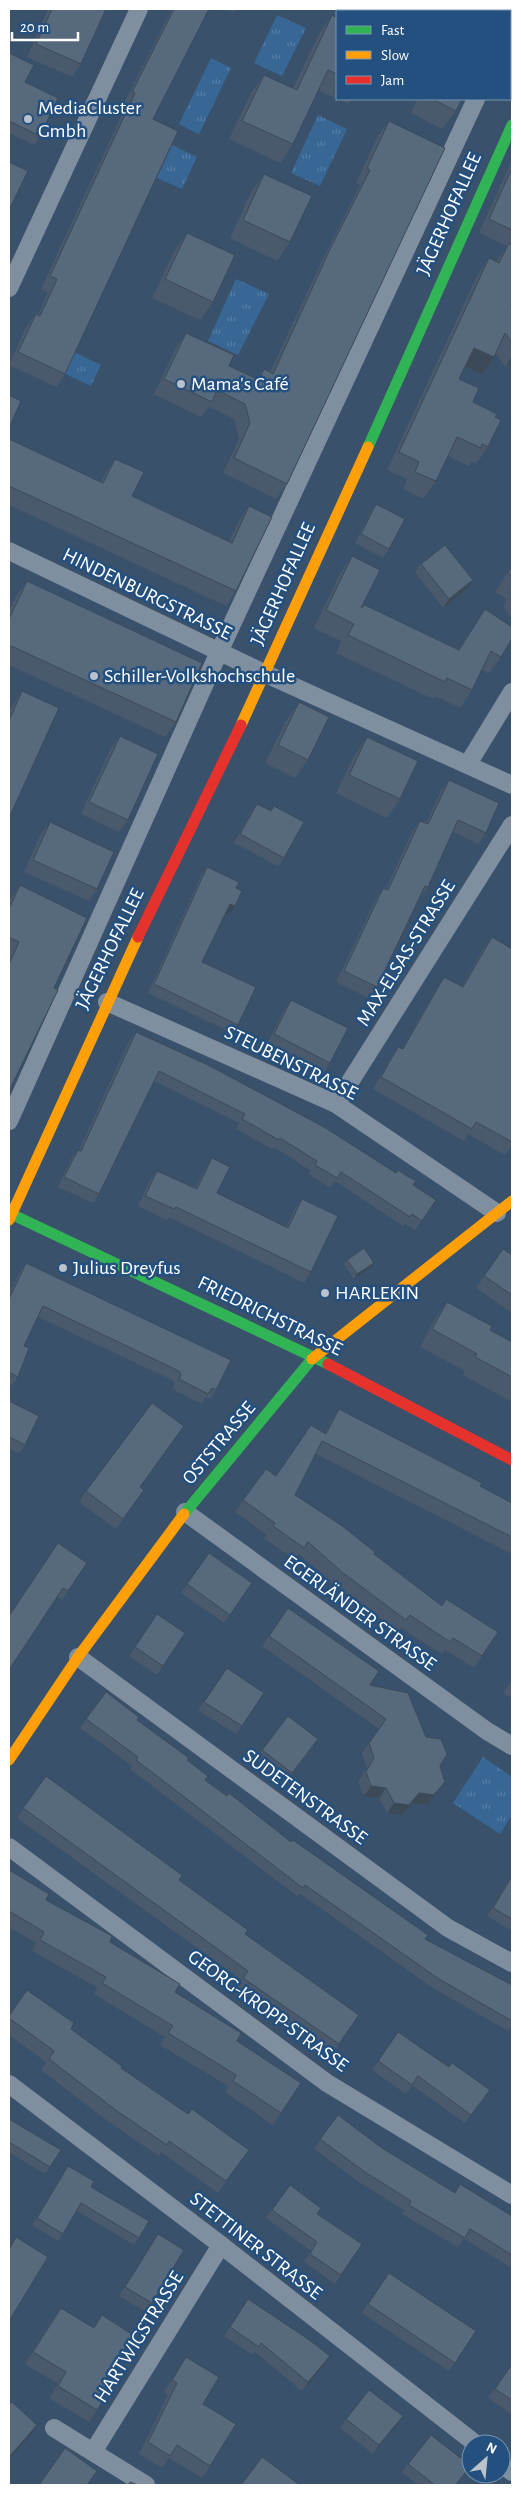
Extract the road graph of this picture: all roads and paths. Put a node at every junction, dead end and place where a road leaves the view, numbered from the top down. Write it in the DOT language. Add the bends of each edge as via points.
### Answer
graph roads {
  1 [pos="139,9"];
  2 [pos="476,100"];
  3 [pos="512,125"];
  4 [pos="9,288"];
  5 [pos="9,551"];
  6 [pos="219,652"];
  7 [pos="266,674"];
  8 [pos="512,692"];
  9 [pos="468,764"];
  10 [pos="512,785"];
  11 [pos="512,825"];
  12 [pos="107,1002"];
  13 [pos="336,1104"];
  14 [pos="9,1121"];
  15 [pos="512,1201"];
  16 [pos="498,1213"];
  17 [pos="10,1216"];
  18 [pos="314,1357"];
  19 [pos="512,1460"];
  20 [pos="185,1512"];
  21 [pos="78,1657"];
  22 [pos="512,1746"];
  23 [pos="9,1760"];
  24 [pos="9,1847"];
  25 [pos="512,1963"];
  26 [pos="9,2084"];
  27 [pos="512,2195"];
  28 [pos="221,2245"];
  29 [pos="54,2428"];
  30 [pos="463,2434"];
  31 [pos="93,2452"];
  32 [pos="146,2485"];
  1 -- 4 [label="street"];
  2 -- 6 [label="street, JÄGERHOFALLEE"];
  3 -- 7 [label="street, JÄGERHOFALLEE"];
  5 -- 6 [label="street, HINDENBURGSTRASSE"];
  6 -- 7 [label="street, HINDENBURGSTRASSE"];
  6 -- 14 [label="street, JÄGERHOFALLEE"];
  7 -- 9 [label="street, HINDENBURGSTRASSE"];
  7 -- 12 [label="street, JÄGERHOFALLEE"];
  8 -- 9 [label="street"];
  9 -- 10 [label="street, HINDENBURGSTRASSE"];
  11 -- 13 [label="street, MAX-ELSAS-STRASSE"];
  12 -- 13 [label="street, STEUBENSTRASSE"];
  12 -- 17 [label="street, JÄGERHOFALLEE"];
  13 -- 16 [label="street, STEUBENSTRASSE"];
  15 -- 16 [label="street, OSTSTRASSE"];
  16 -- 18 [label="street, OSTSTRASSE"];
  17 -- 18 [label="street, FRIEDRICHSTRASSE"];
  18 -- 19 [label="street, FRIEDRICHSTRASSE"];
  18 -- 20 [label="street, OSTSTRASSE"];
  20 -- 21 [label="street, OSTSTRASSE"];
  20 -- 22 [label="street, EGERLÄNDER STRASSE" via="488,1732"];
  21 -- 23 [label="street, OSTSTRASSE"];
  21 -- 25 [label="street, SUDETENSTRASSE" via="448,1928"];
  24 -- 27 [label="street, GEORG-KROPP-STRASSE" via="327,2083"];
  26 -- 28 [label="street, STETTINER STRASSE"];
  28 -- 30 [label="street, STETTINER STRASSE"];
  28 -- 31 [label="street, HARTWIGSTRASSE"];
  29 -- 31 [label="street"];
  31 -- 32 [label="street"];
}
